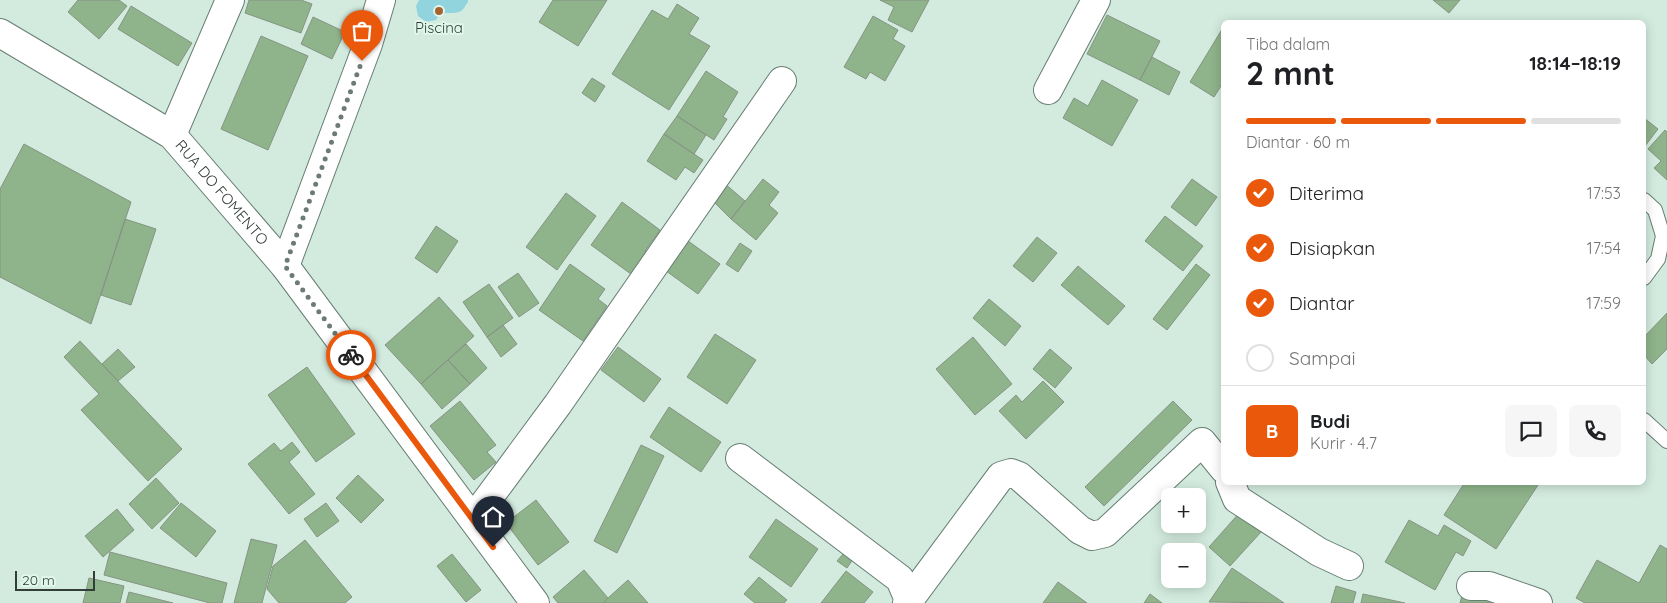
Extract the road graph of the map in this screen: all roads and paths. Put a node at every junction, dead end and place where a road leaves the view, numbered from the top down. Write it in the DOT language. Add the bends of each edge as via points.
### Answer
graph roads {
  1 [pos="230,0"];
  2 [pos="381,0"];
  3 [pos="1096,0"];
  4 [pos="0,33"];
  5 [pos="782,81"];
  6 [pos="1048,90"];
  7 [pos="172,135"];
  8 [pos="1646,202"];
  9 [pos="285,266"];
  10 [pos="1646,275"];
  11 [pos="1646,422"];
  12 [pos="1667,441"];
  13 [pos="740,458"];
  14 [pos="1221,465"];
  15 [pos="1231,485"];
  16 [pos="473,519"];
  17 [pos="1349,566"];
  18 [pos="1471,586"];
  19 [pos="908,602"];
  20 [pos="535,603"];
  21 [pos="1538,603"];
  1 -- 7 [label="street"];
  2 -- 9 [label="street" via="368,44"];
  3 -- 6 [label="street"];
  4 -- 7 [label="street, RUA DO FOMENTO"];
  5 -- 16 [label="street" via="558,404"];
  7 -- 9 [label="street, RUA DO FOMENTO"];
  8 -- 10 [label="lane" via="1655,210 1663,236 1658,259"];
  9 -- 16 [label="street, RUA DO FOMENTO"];
  11 -- 12 [label="lane"];
  13 -- 19 [label="street" via="900,579"];
  14 -- 19 [label="street" via="1202,442 1105,533 1092,536 1080,530 1019,476 1011,473 1000,476"];
  15 -- 17 [label="street" via="1237,499 1310,547"];
  16 -- 20 [label="street, RUA DO FOMENTO"];
  18 -- 21 [label="street" via="1489,586"];
}
